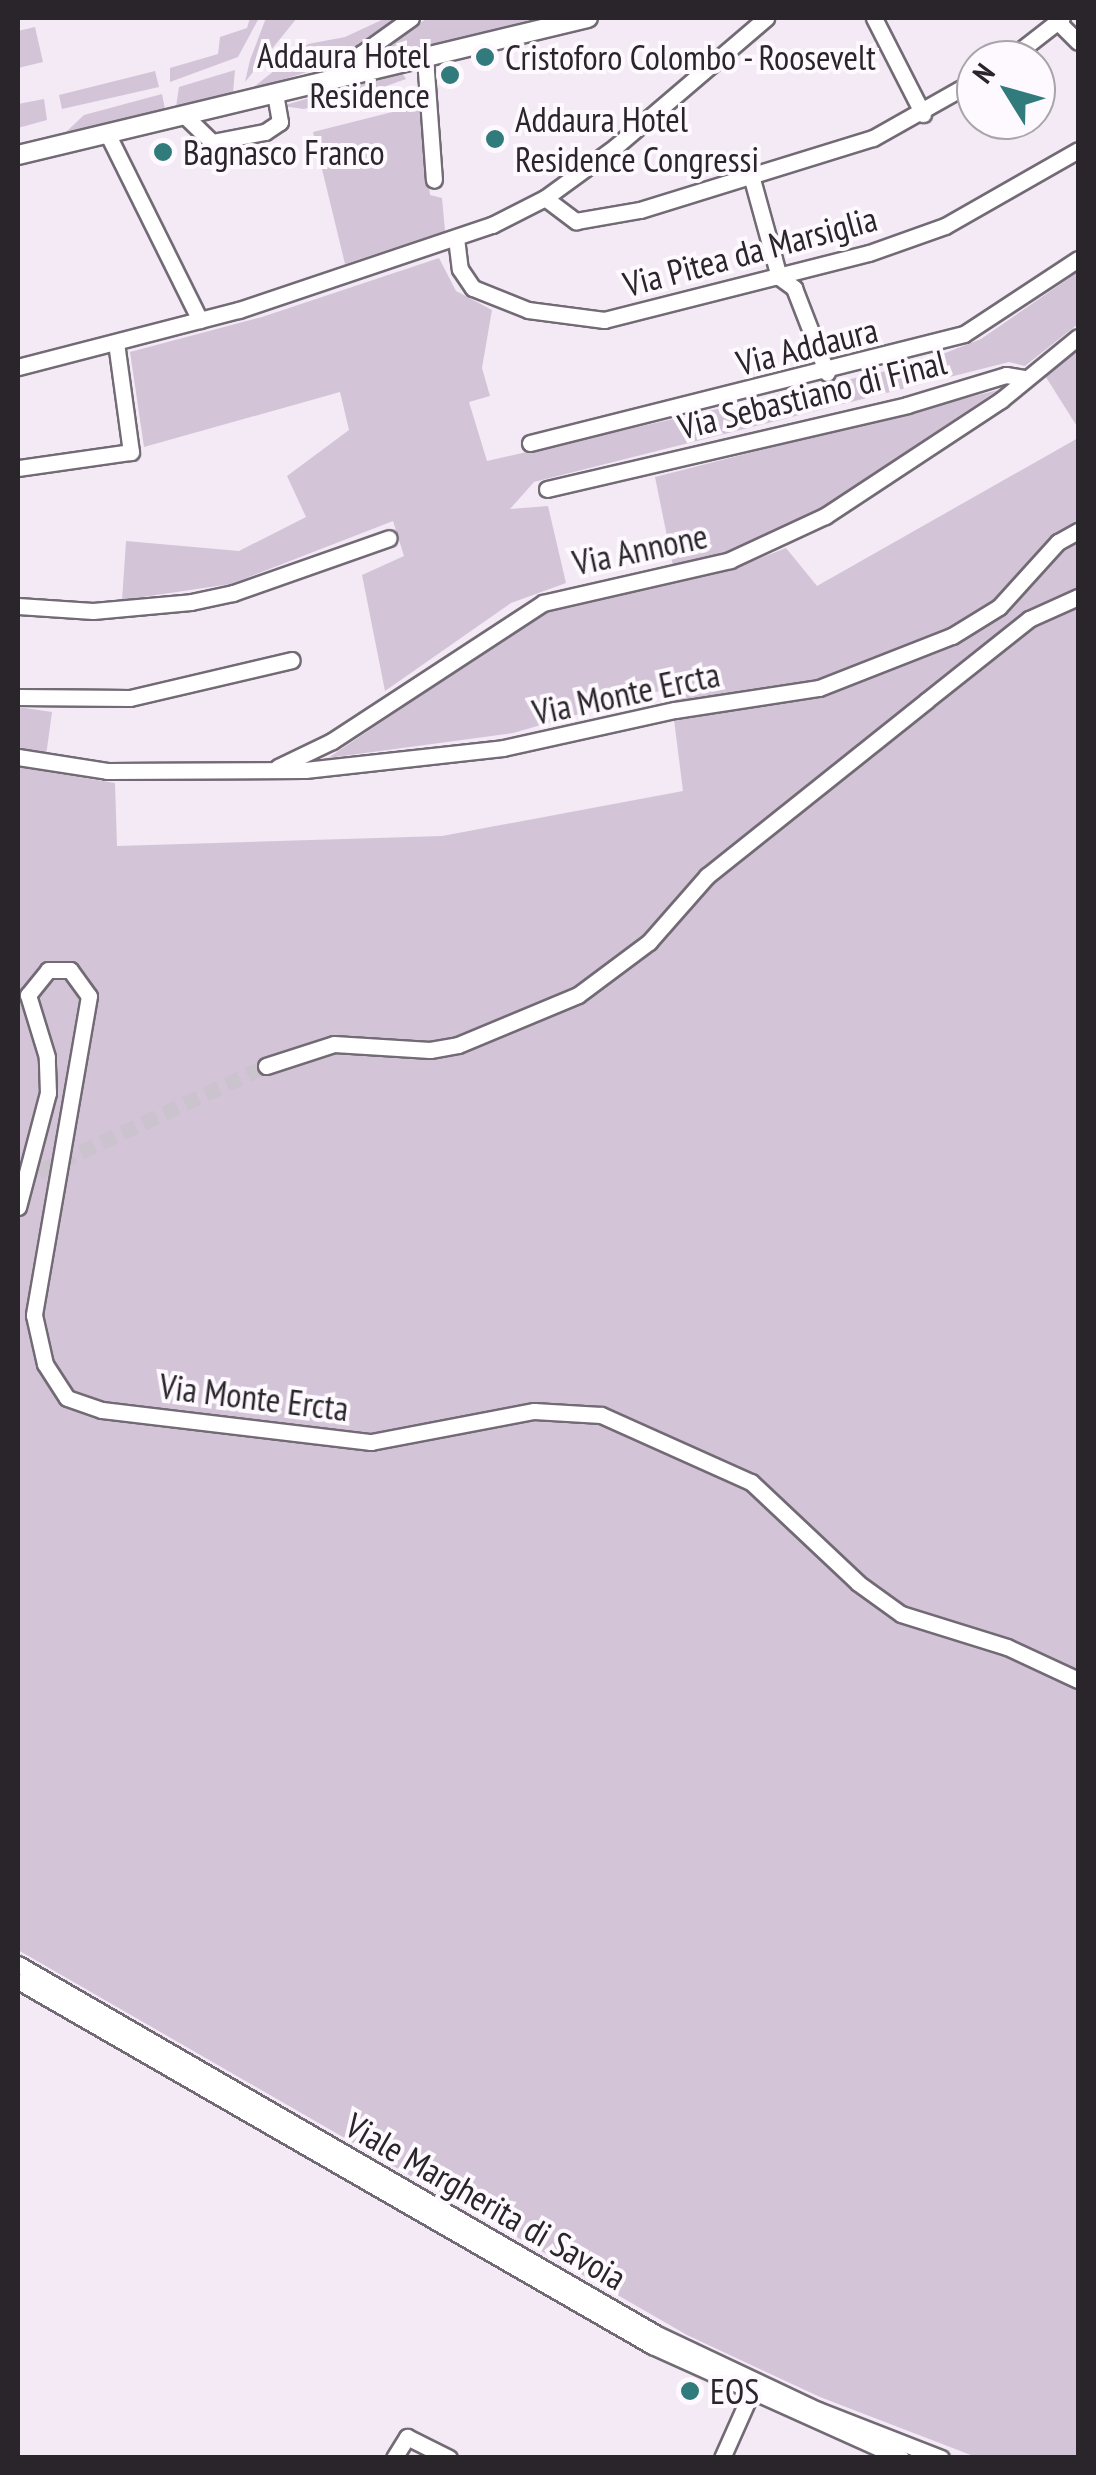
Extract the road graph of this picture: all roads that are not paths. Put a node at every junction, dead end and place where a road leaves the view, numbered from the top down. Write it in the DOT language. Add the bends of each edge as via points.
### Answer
graph roads {
  1 [pos="412,18"];
  2 [pos="588,18"];
  3 [pos="766,18"];
  4 [pos="874,18"];
  5 [pos="1060,20"];
  6 [pos="1034,40"];
  7 [pos="1078,42"];
  8 [pos="425,58"];
  9 [pos="345,77"];
  10 [pos="956,93"];
  11 [pos="276,94"];
  12 [pos="923,114"];
  13 [pos="184,115"];
  14 [pos="108,133"];
  15 [pos="1078,150"];
  16 [pos="18,154"];
  17 [pos="752,179"];
  18 [pos="434,180"];
  19 [pos="545,198"];
  20 [pos="456,238"];
  21 [pos="1078,259"];
  22 [pos="779,278"];
  23 [pos="200,320"];
  24 [pos="1078,336"];
  25 [pos="116,344"];
  26 [pos="18,367"];
  27 [pos="827,373"];
  28 [pos="1024,378"];
  29 [pos="530,443"];
  30 [pos="18,468"];
  31 [pos="547,489"];
  32 [pos="1078,531"];
  33 [pos="389,538"];
  34 [pos="1078,596"];
  35 [pos="18,606"];
  36 [pos="292,660"];
  37 [pos="18,698"];
  38 [pos="18,757"];
  39 [pos="265,773"];
  40 [pos="266,1066"];
  41 [pos="18,1207"];
  42 [pos="1078,1680"];
  43 [pos="18,1964"];
  44 [pos="19,1986"];
  45 [pos="750,2395"];
  46 [pos="394,2458"];
  47 [pos="449,2458"];
  48 [pos="722,2458"];
  49 [pos="902,2458"];
  50 [pos="940,2458"];
  1 -- 9 [label="street" via="362,53"];
  2 -- 8 [label="main road"];
  3 -- 19 [label="street"];
  4 -- 12 [label="street"];
  5 -- 6 [label="street"];
  5 -- 7 [label="street"];
  8 -- 9 [label="main road"];
  8 -- 18 [label="street"];
  9 -- 11 [label="main road"];
  10 -- 12 [label="street"];
  11 -- 13 [label="main road"];
  11 -- 13 [label="street" via="280,122 266,132 212,142"];
  12 -- 17 [label="street"];
  13 -- 14 [label="main road"];
  14 -- 16 [label="main road"];
  14 -- 23 [label="street"];
  15 -- 22 [label="street, Via Pitea da Marsiglia" via="945,226"];
  17 -- 19 [label="street" via="584,221"];
  17 -- 22 [label="street"];
  19 -- 20 [label="street"];
  20 -- 22 [label="street, Via Pitea da Marsiglia" via="460,269 473,288 528,310 580,319 631,316"];
  20 -- 23 [label="street"];
  21 -- 27 [label="street, Via Addaura" via="964,334"];
  22 -- 27 [label="street" via="794,288"];
  23 -- 25 [label="street"];
  24 -- 28 [label="street"];
  25 -- 26 [label="street"];
  25 -- 30 [label="street" via="132,452"];
  27 -- 29 [label="street, Via Addaura"];
  28 -- 31 [label="street, Via Sebastiano di Final" via="1006,374"];
  28 -- 39 [label="street, Via Annone" via="1001,400 782,538 730,560 543,602 332,742"];
  32 -- 39 [label="street, Via Monte Ercta" via="1058,542 999,607 952,636 818,688 675,710 503,748"];
  33 -- 35 [label="street" via="219,596 93,612"];
  34 -- 40 [label="street" via="1029,619 726,860 649,942 578,996 458,1045 334,1044"];
  36 -- 37 [label="street" via="130,698"];
  38 -- 39 [label="street, Via Monte Ercta" via="107,770"];
  41 -- 42 [label="street, Via Monte Ercta" via="48,1092 46,1056 28,995 48,970 70,970 89,996 34,1314 45,1364 68,1398 102,1410 371,1442 534,1411 602,1415 750,1482 901,1614 1008,1647"];
  43 -- 50 [label="street, Viale Margherita di Savoia" via="658,2334"];
  44 -- 45 [label="street, Viale Margherita di Savoia" via="652,2346"];
  45 -- 48 [label="street"];
  45 -- 49 [label="street, Viale Margherita di Savoia"];
  46 -- 47 [label="street" via="407,2437"];
}
